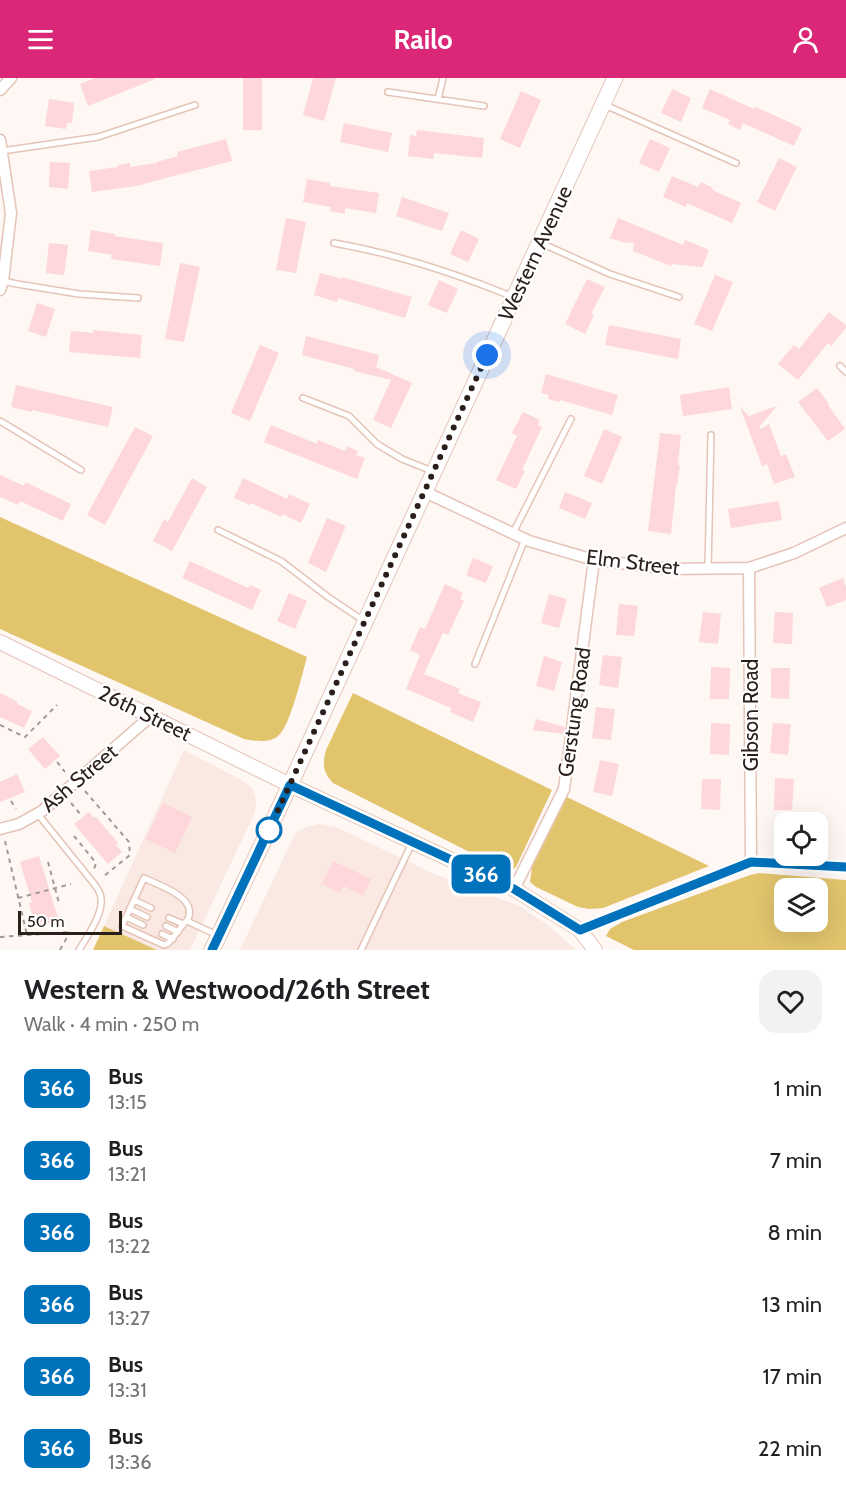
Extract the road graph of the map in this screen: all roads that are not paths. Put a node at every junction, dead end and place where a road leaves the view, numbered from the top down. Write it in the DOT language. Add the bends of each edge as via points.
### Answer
graph roads {
  1 [pos="11,78"];
  2 [pos="443,78"];
  3 [pos="615,78"];
  4 [pos="0,90"];
  5 [pos="388,92"];
  6 [pos="438,99"];
  7 [pos="604,104"];
  8 [pos="195,105"];
  9 [pos="484,106"];
  10 [pos="1,146"];
  11 [pos="736,163"];
  12 [pos="5,213"];
  13 [pos="540,242"];
  14 [pos="334,243"];
  15 [pos="2,285"];
  16 [pos="514,297"];
  17 [pos="679,297"];
  18 [pos="138,298"];
  19 [pos="840,366"];
  20 [pos="846,372"];
  21 [pos="303,398"];
  22 [pos="571,419"];
  23 [pos="0,421"];
  24 [pos="711,435"];
  25 [pos="81,470"];
  26 [pos="434,471"];
  27 [pos="425,492"];
  28 [pos="846,528"];
  29 [pos="218,530"];
  30 [pos="513,533"];
  31 [pos="525,539"];
  32 [pos="594,560"];
  33 [pos="749,568"];
  34 [pos="708,569"];
  35 [pos="365,621"];
  36 [pos="0,642"];
  37 [pos="476,664"];
  38 [pos="151,716"];
  39 [pos="290,785"];
  40 [pos="37,813"];
  41 [pos="0,829"];
  42 [pos="412,842"];
  43 [pos="751,862"];
  44 [pos="846,867"];
  45 [pos="514,889"];
  46 [pos="134,900"];
  47 [pos="151,908"];
  48 [pos="130,909"];
  49 [pos="126,917"];
  50 [pos="147,917"];
  51 [pos="170,918"];
  52 [pos="185,922"];
  53 [pos="143,925"];
  54 [pos="166,926"];
  55 [pos="580,930"];
  56 [pos="178,932"];
  57 [pos="162,934"];
  58 [pos="173,939"];
  59 [pos="215,943"];
  60 [pos="79,950"];
  61 [pos="362,950"];
  62 [pos="595,950"];
  1 -- 4 [label="street"];
  2 -- 6 [label="lane"];
  3 -- 7 [label="main road, Western Avenue"];
  5 -- 6 [label="lane"];
  6 -- 9 [label="lane"];
  7 -- 11 [label="lane"];
  7 -- 13 [label="main road, Western Avenue"];
  8 -- 10 [label="lane" via="98,137"];
  10 -- 12 [label="street"];
  12 -- 15 [label="street"];
  13 -- 16 [label="main road, Western Avenue"];
  13 -- 17 [label="lane" via="610,274"];
  14 -- 16 [label="lane" via="422,263"];
  15 -- 18 [label="lane"];
  16 -- 26 [label="main road, Western Avenue"];
  19 -- 20 [label="lane"];
  21 -- 26 [label="lane" via="349,416 377,444"];
  22 -- 30 [label="lane"];
  23 -- 25 [label="lane"];
  24 -- 34 [label="lane"];
  26 -- 27 [label="main road, Western Avenue"];
  27 -- 30 [label="street, Elm Street"];
  27 -- 35 [label="main road, Western Avenue"];
  28 -- 33 [label="street, Elm Street" via="794,553"];
  29 -- 35 [label="lane" via="281,561"];
  30 -- 31 [label="street, Elm Street"];
  31 -- 32 [label="street, Elm Street"];
  31 -- 37 [label="lane"];
  32 -- 34 [label="street, Elm Street"];
  32 -- 45 [label="street, Gerstung Road" via="564,789"];
  33 -- 34 [label="street, Elm Street"];
  33 -- 43 [label="street, Gibson Road"];
  35 -- 39 [label="main road, Western Avenue"];
  36 -- 38 [label="street, 26th Street"];
  38 -- 39 [label="street, 26th Street"];
  38 -- 40 [label="street, Ash Street"];
  39 -- 42 [label="street, 26th Street"];
  39 -- 59 [label="main road, Western Avenue"];
  40 -- 41 [label="street, Ash Street"];
  40 -- 60 [label="lane" via="102,897 94,923"];
  42 -- 45 [label="street, 26th Street"];
  42 -- 61 [label="lane"];
  43 -- 44 [label="street"];
  43 -- 55 [label="street"];
  45 -- 55 [label="street, 26th Street"];
  46 -- 47 [label="lane"];
  46 -- 48 [label="lane"];
  46 -- 52 [label="lane" via="144,878 183,898 189,913"];
  48 -- 49 [label="lane"];
  48 -- 50 [label="lane"];
  49 -- 53 [label="lane"];
  49 -- 58 [label="lane" via="122,926 164,945"];
  51 -- 52 [label="lane"];
  52 -- 56 [label="lane"];
  52 -- 59 [label="lane"];
  54 -- 56 [label="lane"];
  55 -- 62 [label="street"];
  56 -- 58 [label="lane"];
  57 -- 58 [label="lane"];
}
